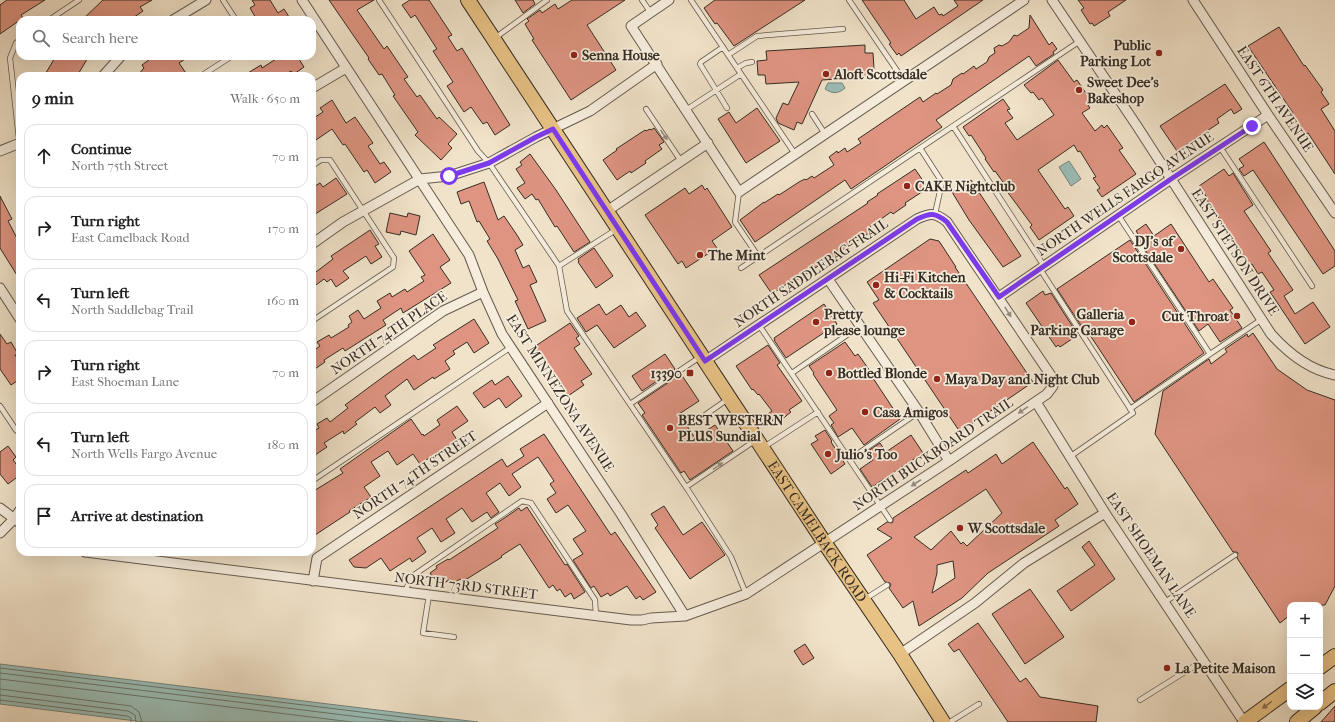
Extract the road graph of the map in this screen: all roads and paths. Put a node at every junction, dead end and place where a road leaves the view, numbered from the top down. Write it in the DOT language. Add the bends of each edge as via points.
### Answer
graph roads {
  1 [pos="79,0"];
  2 [pos="206,0"];
  3 [pos="223,0"];
  4 [pos="302,0"];
  5 [pos="379,0"];
  6 [pos="468,0"];
  7 [pos="547,0"];
  8 [pos="642,0"];
  9 [pos="669,0"];
  10 [pos="691,0"];
  11 [pos="849,0"];
  12 [pos="1024,0"];
  13 [pos="1052,0"];
  14 [pos="1193,0"];
  15 [pos="651,13"];
  16 [pos="55,16"];
  17 [pos="180,16"];
  18 [pos="233,16"];
  19 [pos="312,16"];
  20 [pos="316,22"];
  21 [pos="843,29"];
  22 [pos="494,39"];
  23 [pos="1080,41"];
  24 [pos="16,42"];
  25 [pos="723,47"];
  26 [pos="728,55"];
  27 [pos="117,60"];
  28 [pos="226,60"];
  29 [pos="752,62"];
  30 [pos="657,64"];
  31 [pos="346,68"];
  32 [pos="737,68"];
  33 [pos="106,72"];
  34 [pos="207,72"];
  35 [pos="741,74"];
  36 [pos="904,81"];
  37 [pos="316,86"];
  38 [pos="716,90"];
  39 [pos="727,108"];
  40 [pos="646,109"];
  41 [pos="16,110"];
  42 [pos="686,110"];
  43 [pos="812,114"];
  44 [pos="1268,115"];
  45 [pos="953,126"];
  46 [pos="553,129"];
  47 [pos="825,134"];
  48 [pos="708,143"];
  49 [pos="16,146"];
  50 [pos="1220,146"];
  51 [pos="920,148"];
  52 [pos="0,151"];
  53 [pos="795,154"];
  54 [pos="682,161"];
  55 [pos="316,163"];
  56 [pos="489,163"];
  57 [pos="420,179"];
  58 [pos="1171,179"];
  59 [pos="739,192"];
  60 [pos="363,211"];
  61 [pos="607,211"];
  62 [pos="1335,213"];
  63 [pos="936,214"];
  64 [pos="1118,215"];
  65 [pos="619,228"];
  66 [pos="316,241"];
  67 [pos="758,256"];
  68 [pos="559,266"];
  69 [pos="741,268"];
  70 [pos="1042,268"];
  71 [pos="828,279"];
  72 [pos="1312,286"];
  73 [pos="0,288"];
  74 [pos="483,292"];
  75 [pos="999,297"];
  76 [pos="16,313"];
  77 [pos="316,318"];
  78 [pos="1262,320"];
  79 [pos="759,325"];
  80 [pos="860,326"];
  81 [pos="511,347"];
  82 [pos="1210,354"];
  83 [pos="703,358"];
  84 [pos="792,373"];
  85 [pos="1335,375"];
  86 [pos="730,398"];
  87 [pos="316,399"];
  88 [pos="1036,402"];
  89 [pos="548,403"];
  90 [pos="630,404"];
  91 [pos="0,406"];
  92 [pos="1130,409"];
  93 [pos="818,412"];
  94 [pos="919,412"];
  95 [pos="698,420"];
  96 [pos="16,430"];
  97 [pos="760,444"];
  98 [pos="1070,456"];
  99 [pos="850,460"];
  100 [pos="949,461"];
  101 [pos="316,479"];
  102 [pos="686,487"];
  103 [pos="881,506"];
  104 [pos="0,508"];
  105 [pos="1105,513"];
  106 [pos="16,520"];
  107 [pos="890,520"];
  108 [pos="16,522"];
  109 [pos="0,533"];
  110 [pos="824,542"];
  111 [pos="1235,555"];
  112 [pos="116,556"];
  113 [pos="313,581"];
  114 [pos="887,585"];
  115 [pos="405,592"];
  116 [pos="746,594"];
  117 [pos="429,595"];
  118 [pos="863,600"];
  119 [pos="1166,602"];
  120 [pos="596,616"];
  121 [pos="685,616"];
  122 [pos="454,637"];
  123 [pos="900,654"];
  124 [pos="1335,656"];
  125 [pos="1204,660"];
  126 [pos="1323,665"];
  127 [pos="1287,691"];
  128 [pos="1335,692"];
  129 [pos="1140,700"];
  130 [pos="1323,701"];
  131 [pos="979,704"];
  132 [pos="1312,710"];
  133 [pos="943,722"];
  134 [pos="950,722"];
  135 [pos="1245,722"];
  136 [pos="1297,722"];
  1 -- 16 [label="lane"];
  2 -- 17 [label="street"];
  3 -- 18 [label="lane"];
  4 -- 19 [label="street, EAST MINNEZONA AVENUE"];
  5 -- 56 [label="lane" via="478,151"];
  6 -- 22 [label="main road, EAST CAMELBACK ROAD"];
  7 -- 22 [label="lane"];
  8 -- 15 [label="lane"];
  9 -- 15 [label="street"];
  10 -- 25 [label="lane"];
  11 -- 36 [label="lane"];
  12 -- 36 [label="street"];
  13 -- 23 [label="street, EAST STETSON DRIVE"];
  14 -- 44 [label="street, EAST 6TH AVENUE"];
  15 -- 30 [label="street" via="631,26"];
  20 -- 31 [label="street, EAST MINNEZONA AVENUE"];
  21 -- 26 [label="lane" via="757,36"];
  22 -- 46 [label="main road, EAST CAMELBACK ROAD"];
  23 -- 45 [label="lane"];
  23 -- 58 [label="street, EAST STETSON DRIVE"];
  24 -- 41 [label="lane" via="10,58"];
  25 -- 26 [label="lane"];
  25 -- 38 [label="lane" via="700,64"];
  26 -- 32 [label="lane"];
  27 -- 33 [label="street"];
  28 -- 34 [label="lane"];
  29 -- 32 [label="lane"];
  30 -- 42 [label="street"];
  30 -- 46 [label="street" via="590,111"];
  31 -- 37 [label="street"];
  31 -- 57 [label="street, EAST MINNEZONA AVENUE"];
  32 -- 35 [label="lane"];
  35 -- 38 [label="lane"];
  35 -- 53 [label="lane"];
  36 -- 47 [label="street"];
  38 -- 39 [label="lane"];
  38 -- 42 [label="lane"];
  40 -- 54 [label="lane, one-way"];
  42 -- 48 [label="street"];
  43 -- 47 [label="lane"];
  44 -- 50 [label="street, NORTH WELLS FARGO AVENUE"];
  44 -- 62 [label="street, EAST 6TH AVENUE"];
  45 -- 51 [label="lane"];
  45 -- 70 [label="lane"];
  46 -- 56 [label="street"];
  46 -- 61 [label="main road, EAST CAMELBACK ROAD"];
  47 -- 53 [label="street"];
  48 -- 54 [label="street"];
  48 -- 59 [label="street"];
  49 -- 52 [label="street"];
  50 -- 58 [label="street, NORTH WELLS FARGO AVENUE"];
  50 -- 72 [label="lane"];
  51 -- 63 [label="lane" via="942,182"];
  51 -- 67 [label="lane"];
  53 -- 59 [label="street"];
  54 -- 61 [label="street"];
  55 -- 60 [label="lane" via="321,160 330,160"];
  56 -- 57 [label="street" via="449,176"];
  56 -- 68 [label="lane"];
  57 -- 60 [label="street"];
  57 -- 74 [label="street, EAST MINNEZONA AVENUE" via="469,254"];
  58 -- 64 [label="street, NORTH WELLS FARGO AVENUE"];
  58 -- 78 [label="street, EAST STETSON DRIVE"];
  59 -- 67 [label="lane" via="735,222"];
  60 -- 66 [label="street"];
  60 -- 77 [label="lane" via="394,258 393,267"];
  61 -- 65 [label="main road, EAST CAMELBACK ROAD"];
  63 -- 71 [label="street, NORTH SADDLEBAG TRAIL" via="917,219"];
  63 -- 75 [label="street" via="947,222"];
  64 -- 70 [label="street, NORTH WELLS FARGO AVENUE"];
  64 -- 82 [label="lane"];
  65 -- 68 [label="lane"];
  65 -- 83 [label="main road, EAST CAMELBACK ROAD"];
  67 -- 69 [label="lane"];
  68 -- 90 [label="lane" via="567,312"];
  70 -- 75 [label="street, NORTH WELLS FARGO AVENUE"];
  70 -- 92 [label="lane"];
  71 -- 79 [label="street, NORTH SADDLEBAG TRAIL"];
  71 -- 80 [label="street"];
  73 -- 76 [label="street"];
  74 -- 81 [label="street, EAST MINNEZONA AVENUE" via="502,334"];
  74 -- 87 [label="street, NORTH 74TH PLACE" via="442,311"];
  75 -- 88 [label="street, NORTH BUCKBOARD TRAIL, one-way" via="1052,377 1053,386"];
  78 -- 82 [label="lane"];
  78 -- 85 [label="street, EAST STETSON DRIVE" via="1283,348 1300,361 1322,373"];
  79 -- 83 [label="street, NORTH SADDLEBAG TRAIL"];
  79 -- 84 [label="lane"];
  80 -- 84 [label="lane"];
  80 -- 94 [label="street"];
  81 -- 89 [label="street, EAST MINNEZONA AVENUE"];
  81 -- 101 [label="lane"];
  82 -- 92 [label="lane"];
  83 -- 86 [label="main road, EAST CAMELBACK ROAD"];
  83 -- 90 [label="lane"];
  84 -- 93 [label="lane"];
  86 -- 95 [label="lane"];
  86 -- 97 [label="main road, EAST CAMELBACK ROAD"];
  88 -- 98 [label="street, EAST SHOEMAN LANE"];
  88 -- 100 [label="street, NORTH BUCKBOARD TRAIL, one-way"];
  89 -- 113 [label="street, NORTH 74TH STREET" via="318,558"];
  89 -- 121 [label="street, EAST MINNEZONA AVENUE"];
  90 -- 102 [label="lane"];
  91 -- 96 [label="lane"];
  92 -- 98 [label="lane" via="1133,414"];
  93 -- 97 [label="lane"];
  93 -- 99 [label="lane"];
  94 -- 99 [label="lane"];
  94 -- 100 [label="street"];
  102 -- 97 [label="lane, one-way"];
  97 -- 110 [label="main road, EAST CAMELBACK ROAD"];
  98 -- 105 [label="street, EAST SHOEMAN LANE"];
  99 -- 103 [label="lane"];
  100 -- 103 [label="street, NORTH BUCKBOARD TRAIL, one-way"];
  102 -- 116 [label="lane" via="731,557"];
  103 -- 107 [label="lane"];
  103 -- 110 [label="street, NORTH BUCKBOARD TRAIL"];
  104 -- 106 [label="street"];
  105 -- 119 [label="street, EAST SHOEMAN LANE"];
  105 -- 123 [label="street" via="1024,563 975,603"];
  108 -- 109 [label="street"];
  110 -- 116 [label="street, NORTH 73RD STREET"];
  110 -- 118 [label="main road, EAST CAMELBACK ROAD"];
  111 -- 119 [label="lane"];
  112 -- 113 [label="street, NORTH 73RD STREET"];
  113 -- 115 [label="street, NORTH 73RD STREET"];
  114 -- 118 [label="lane"];
  115 -- 117 [label="street, NORTH 73RD STREET"];
  115 -- 120 [label="lane" via="410,577 522,500 531,503 595,600"];
  116 -- 121 [label="street, NORTH 73RD STREET"];
  117 -- 120 [label="street, NORTH 73RD STREET"];
  117 -- 122 [label="lane" via="424,633"];
  118 -- 123 [label="main road, EAST CAMELBACK ROAD"];
  119 -- 125 [label="street, EAST SHOEMAN LANE"];
  120 -- 121 [label="street, NORTH 73RD STREET" via="642,620"];
  123 -- 133 [label="main road, EAST CAMELBACK ROAD"];
  124 -- 126 [label="main road"];
  125 -- 129 [label="lane"];
  125 -- 135 [label="street, EAST SHOEMAN LANE"];
  127 -- 135 [label="main road, one-way"];
  128 -- 130 [label="main road"];
  131 -- 134 [label="lane"];
  132 -- 136 [label="main road"];
}
